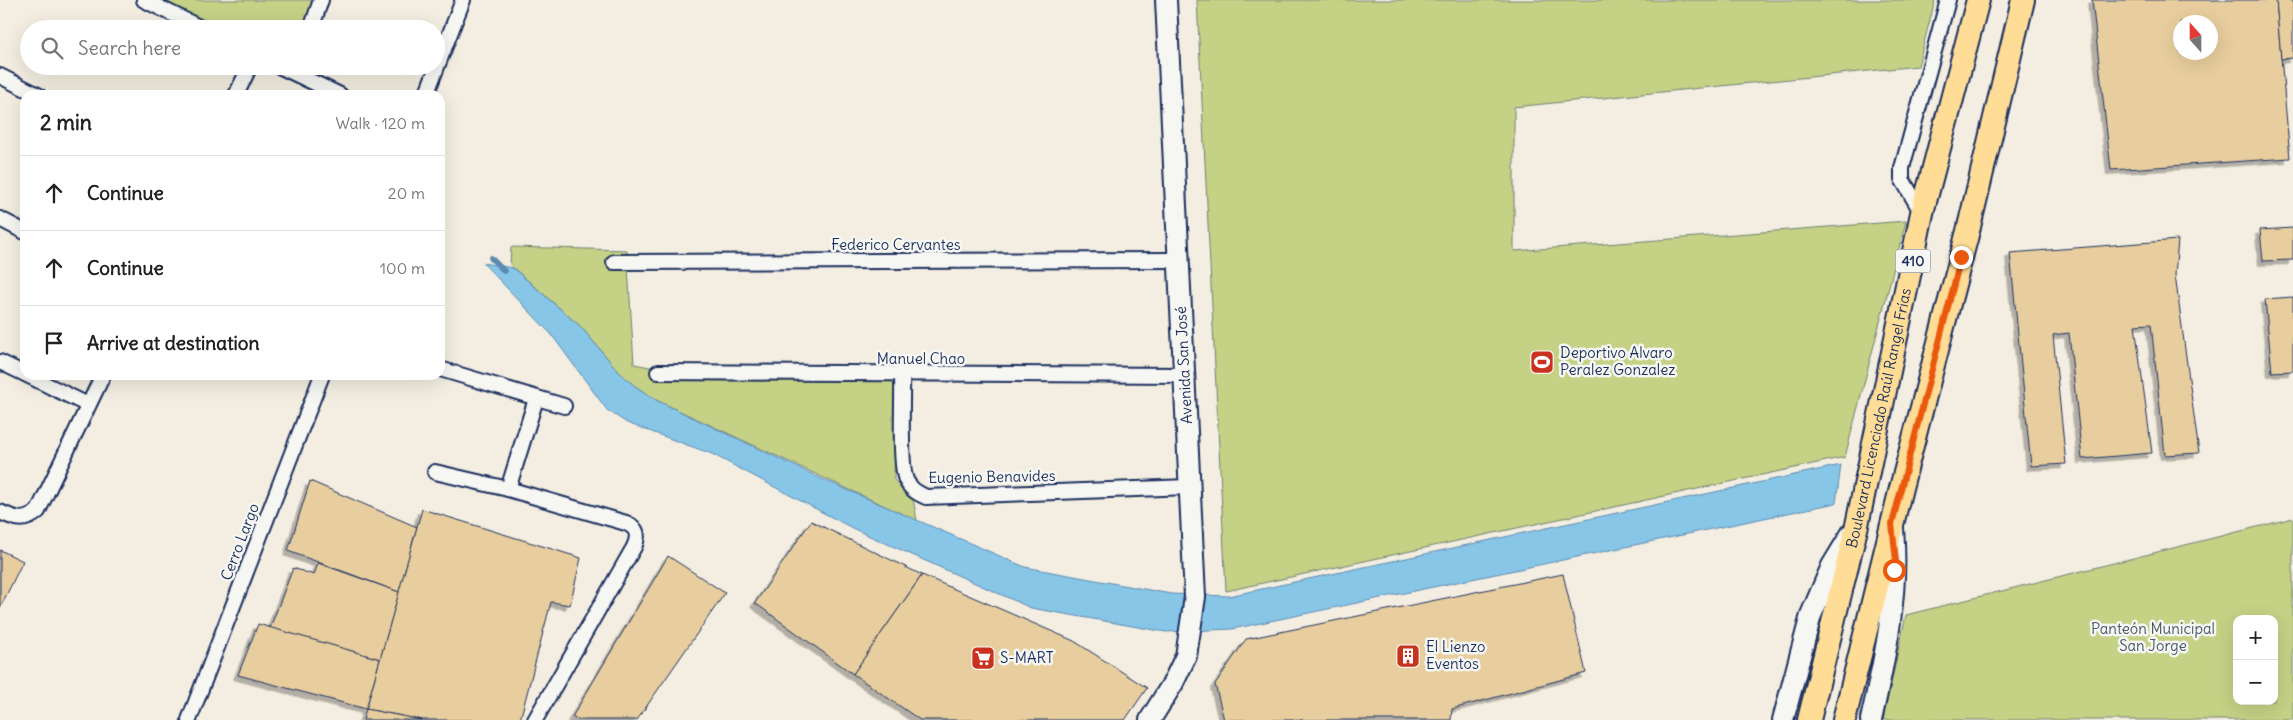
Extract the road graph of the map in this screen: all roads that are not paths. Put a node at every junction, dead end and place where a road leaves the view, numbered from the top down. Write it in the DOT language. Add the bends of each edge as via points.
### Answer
graph roads {
  1 [pos="144,0"];
  2 [pos="321,0"];
  3 [pos="463,0"];
  4 [pos="1166,0"];
  5 [pos="1948,0"];
  6 [pos="1962,0"];
  7 [pos="1978,0"];
  8 [pos="2023,0"];
  9 [pos="185,20"];
  10 [pos="314,20"];
  11 [pos="445,46"];
  12 [pos="1963,60"];
  13 [pos="246,75"];
  14 [pos="304,75"];
  15 [pos="434,75"];
  16 [pos="0,76"];
  17 [pos="28,90"];
  18 [pos="238,90"];
  19 [pos="331,90"];
  20 [pos="428,90"];
  21 [pos="1922,213"];
  22 [pos="0,219"];
  23 [pos="20,229"];
  24 [pos="1178,260"];
  25 [pos="614,262"];
  26 [pos="0,362"];
  27 [pos="445,371"];
  28 [pos="20,372"];
  29 [pos="658,372"];
  30 [pos="902,375"];
  31 [pos="1185,375"];
  32 [pos="36,380"];
  33 [pos="100,380"];
  34 [pos="320,380"];
  35 [pos="536,399"];
  36 [pos="88,405"];
  37 [pos="564,406"];
  38 [pos="435,472"];
  39 [pos="1190,487"];
  40 [pos="508,489"];
  41 [pos="0,512"];
  42 [pos="1892,524"];
  43 [pos="1857,525"];
  44 [pos="189,720"];
  45 [pos="534,720"];
  46 [pos="1150,720"];
  47 [pos="1783,720"];
  48 [pos="1809,720"];
  49 [pos="1844,720"];
  50 [pos="1871,720"];
  1 -- 9 [label="street"];
  2 -- 10 [label="street"];
  3 -- 11 [label="street"];
  4 -- 24 [label="street, Avenida San José"];
  5 -- 21 [label="street" via="1902,168 1902,179"];
  6 -- 12 [label="main road"];
  7 -- 12 [label="main road, Boulevard Licenciado Raúl Rangel Frías / 410"];
  8 -- 42 [label="main road" via="1968,231"];
  12 -- 21 [label="main road, Boulevard Licenciado Raúl Rangel Frías / 410"];
  13 -- 18 [label="street"];
  14 -- 19 [label="street"];
  15 -- 20 [label="street"];
  16 -- 17 [label="street"];
  21 -- 43 [label="main road, Boulevard Licenciado Raúl Rangel Frías / 410"];
  22 -- 23 [label="street"];
  24 -- 25 [label="street, Federico Cervantes"];
  24 -- 31 [label="street, Avenida San José"];
  26 -- 28 [label="street"];
  27 -- 35 [label="street"];
  29 -- 30 [label="street, Manuel Chao"];
  30 -- 31 [label="street, Manuel Chao"];
  30 -- 39 [label="street, Eugenio Benavides" via="904,470 910,486 926,497"];
  31 -- 39 [label="street, Avenida San José"];
  32 -- 36 [label="street"];
  33 -- 36 [label="street"];
  34 -- 44 [label="street, Cerro Largo"];
  35 -- 37 [label="street"];
  35 -- 40 [label="street"];
  36 -- 41 [label="street" via="41,506 31,517 16,519"];
  38 -- 40 [label="street"];
  39 -- 46 [label="street, Avenida San José" via="1195,597 1186,656"];
  40 -- 45 [label="street" via="632,525 638,538"];
  42 -- 49 [label="main road"];
  42 -- 50 [label="street" via="1896,561 1892,606"];
  43 -- 47 [label="street" via="1832,566 1817,600 1801,647"];
  43 -- 48 [label="main road, Boulevard Licenciado Raúl Rangel Frías / 410"];
}
